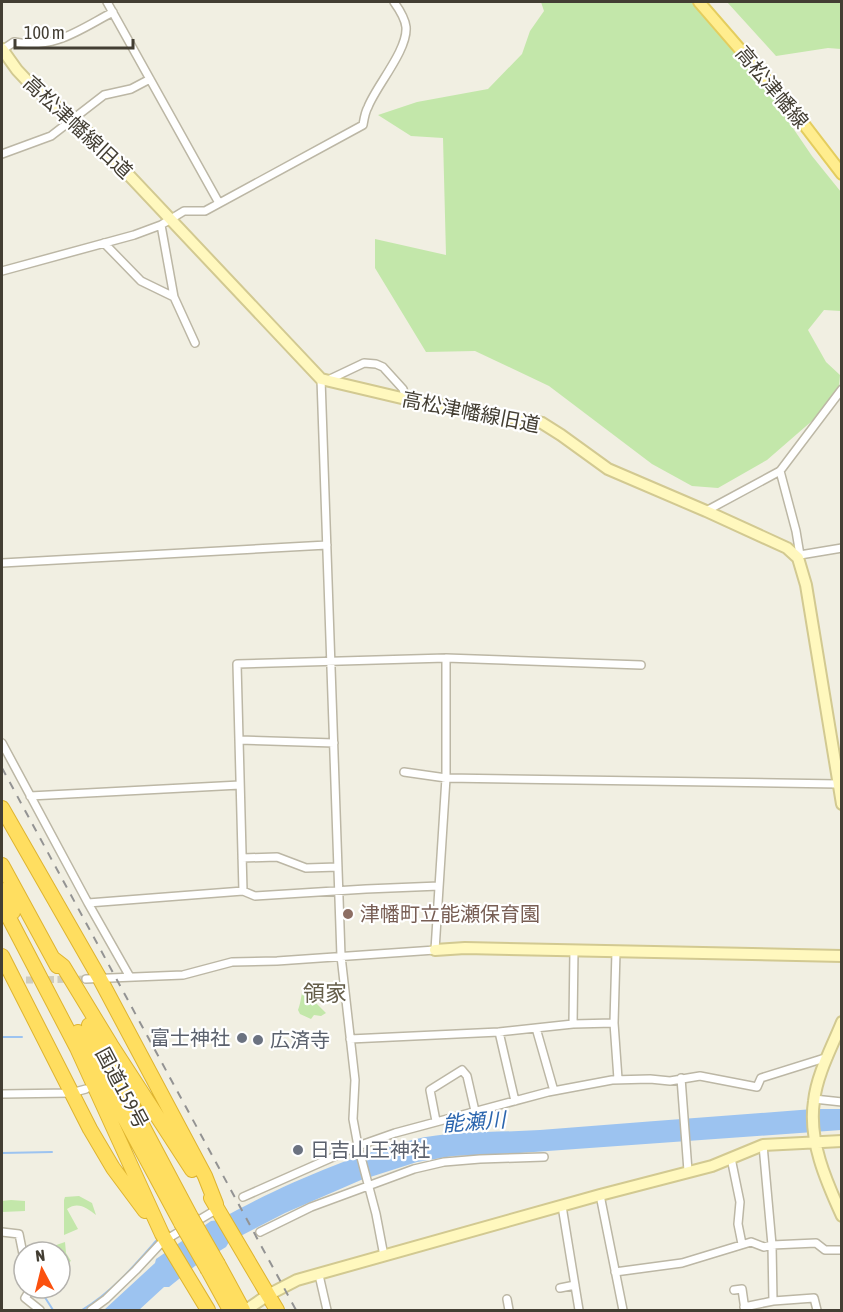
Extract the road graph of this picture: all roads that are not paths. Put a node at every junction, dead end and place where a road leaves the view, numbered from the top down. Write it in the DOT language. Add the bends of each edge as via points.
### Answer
graph roads {
  1 [pos="107,2"];
  2 [pos="394,2"];
  3 [pos="699,2"];
  4 [pos="113,12"];
  5 [pos="2,50"];
  6 [pos="150,79"];
  7 [pos="72,121"];
  8 [pos="2,154"];
  9 [pos="842,174"];
  10 [pos="219,202"];
  11 [pos="166,223"];
  12 [pos="104,243"];
  13 [pos="2,271"];
  14 [pos="174,297"];
  15 [pos="195,343"];
  16 [pos="323,380"];
  17 [pos="842,389"];
  18 [pos="406,399"];
  19 [pos="780,471"];
  20 [pos="706,510"];
  21 [pos="327,545"];
  22 [pos="842,548"];
  23 [pos="799,557"];
  24 [pos="2,563"];
  25 [pos="446,658"];
  26 [pos="332,661"];
  27 [pos="641,665"];
  28 [pos="239,740"];
  29 [pos="2,743"];
  30 [pos="334,743"];
  31 [pos="404,772"];
  32 [pos="446,778"];
  33 [pos="838,784"];
  34 [pos="240,785"];
  35 [pos="30,796"];
  36 [pos="842,804"];
  37 [pos="2,808"];
  38 [pos="242,858"];
  39 [pos="2,865"];
  40 [pos="338,867"];
  41 [pos="439,886"];
  42 [pos="2,890"];
  43 [pos="243,891"];
  44 [pos="338,892"];
  45 [pos="88,903"];
  46 [pos="9,904"];
  47 [pos="435,950"];
  48 [pos="574,950"];
  49 [pos="616,952"];
  50 [pos="2,956"];
  51 [pos="341,956"];
  52 [pos="842,956"];
  53 [pos="54,959"];
  54 [pos="130,977"];
  55 [pos="93,979"];
  56 [pos="842,1022"];
  57 [pos="614,1023"];
  58 [pos="573,1024"];
  59 [pos="536,1028"];
  60 [pos="499,1032"];
  61 [pos="350,1040"];
  62 [pos="828,1057"];
  63 [pos="681,1078"];
  64 [pos="618,1079"];
  65 [pos="86,1089"];
  66 [pos="554,1091"];
  67 [pos="71,1093"];
  68 [pos="2,1094"];
  69 [pos="515,1101"];
  70 [pos="814,1102"];
  71 [pos="842,1102"];
  72 [pos="475,1111"];
  73 [pos="436,1121"];
  74 [pos="815,1139"];
  75 [pos="842,1141"];
  76 [pos="763,1145"];
  77 [pos="359,1149"];
  78 [pos="544,1157"];
  79 [pos="731,1158"];
  80 [pos="688,1171"];
  81 [pos="368,1186"];
  82 [pos="600,1195"];
  83 [pos="243,1197"];
  84 [pos="562,1206"];
  85 [pos="219,1208"];
  86 [pos="842,1216"];
  87 [pos="186,1220"];
  88 [pos="2,1232"];
  89 [pos="260,1232"];
  90 [pos="164,1238"];
  91 [pos="20,1240"];
  92 [pos="742,1244"];
  93 [pos="772,1245"];
  94 [pos="842,1250"];
  95 [pos="384,1256"];
  96 [pos="615,1272"];
  97 [pos="319,1275"];
  98 [pos="575,1285"];
  99 [pos="560,1288"];
  100 [pos="734,1290"];
  101 [pos="268,1295"];
  102 [pos="507,1299"];
  103 [pos="27,1300"];
  104 [pos="773,1301"];
  105 [pos="237,1309"];
  106 [pos="744,1309"];
  107 [pos="277,1310"];
  108 [pos="40,1311"];
  109 [pos="91,1311"];
  110 [pos="208,1311"];
  111 [pos="327,1311"];
  112 [pos="509,1311"];
  113 [pos="579,1311"];
  114 [pos="623,1311"];
  115 [pos="817,1311"];
  1 -- 4 [label="street"];
  2 -- 10 [label="street" via="406,28 404,39 368,105 363,125"];
  3 -- 9 [label="main road, 高松津幡線"];
  4 -- 5 [label="street" via="56,42 15,42"];
  4 -- 6 [label="street"];
  5 -- 7 [label="street, 高松津幡線旧道" via="32,86"];
  6 -- 7 [label="street" via="131,89 104,95"];
  6 -- 10 [label="street"];
  7 -- 8 [label="street" via="45,139"];
  7 -- 11 [label="street, 高松津幡線旧道" via="92,136"];
  10 -- 11 [label="street" via="206,211 184,212"];
  11 -- 12 [label="street"];
  11 -- 14 [label="street"];
  11 -- 16 [label="street, 高松津幡線旧道"];
  12 -- 13 [label="street"];
  12 -- 14 [label="street" via="141,281"];
  14 -- 15 [label="street"];
  16 -- 18 [label="street, 高松津幡線旧道"];
  16 -- 18 [label="street" via="364,363 376,363 403,390"];
  16 -- 21 [label="street"];
  17 -- 19 [label="street"];
  18 -- 20 [label="street, 高松津幡線旧道" via="542,423 608,469"];
  19 -- 20 [label="street"];
  19 -- 23 [label="street"];
  20 -- 23 [label="street, 高松津幡線旧道"];
  21 -- 24 [label="street"];
  21 -- 26 [label="street"];
  22 -- 23 [label="street"];
  23 -- 33 [label="street"];
  25 -- 26 [label="street"];
  25 -- 27 [label="street"];
  25 -- 32 [label="street"];
  26 -- 28 [label="street" via="237,664"];
  26 -- 30 [label="street"];
  28 -- 30 [label="street"];
  28 -- 34 [label="street"];
  29 -- 35 [label="street"];
  30 -- 40 [label="street"];
  31 -- 32 [label="street"];
  32 -- 33 [label="street"];
  32 -- 41 [label="street"];
  33 -- 36 [label="street"];
  34 -- 35 [label="street"];
  34 -- 38 [label="street"];
  35 -- 45 [label="street"];
  37 -- 55 [label="highway"];
  38 -- 40 [label="street" via="277,857 311,868"];
  38 -- 43 [label="street"];
  39 -- 53 [label="highway, 国道159号"];
  40 -- 44 [label="street"];
  41 -- 44 [label="street"];
  41 -- 47 [label="street"];
  42 -- 46 [label="highway, 国道159号"];
  43 -- 44 [label="street" via="255,896"];
  43 -- 45 [label="street"];
  44 -- 51 [label="street"];
  45 -- 54 [label="street"];
  46 -- 87 [label="highway, 国道159号"];
  46 -- 90 [label="highway" via="8,916 77,1048"];
  47 -- 48 [label="street"];
  47 -- 51 [label="street"];
  48 -- 49 [label="street"];
  48 -- 58 [label="street"];
  49 -- 52 [label="street"];
  49 -- 57 [label="street"];
  50 -- 67 [label="highway" via="20,980"];
  51 -- 54 [label="street" via="232,962 183,975"];
  51 -- 61 [label="street"];
  53 -- 85 [label="highway" via="63,966 123,1065"];
  53 -- 87 [label="highway, 国道159号"];
  54 -- 55 [label="street"];
  55 -- 85 [label="highway" via="136,1062 205,1176"];
  56 -- 62 [label="street"];
  57 -- 58 [label="street"];
  57 -- 64 [label="street"];
  58 -- 59 [label="street"];
  59 -- 60 [label="street"];
  59 -- 66 [label="street"];
  60 -- 61 [label="street"];
  60 -- 69 [label="street"];
  61 -- 77 [label="street" via="355,1080 353,1119"];
  62 -- 63 [label="street" via="761,1078 757,1087 700,1076"];
  62 -- 70 [label="street"];
  63 -- 64 [label="street"];
  63 -- 80 [label="street"];
  64 -- 66 [label="street"];
  65 -- 67 [label="street"];
  66 -- 69 [label="street"];
  67 -- 68 [label="street"];
  67 -- 90 [label="highway" via="113,1168"];
  69 -- 72 [label="street"];
  70 -- 71 [label="street"];
  70 -- 74 [label="street"];
  72 -- 73 [label="street"];
  72 -- 73 [label="street" via="462,1070 430,1090"];
  73 -- 77 [label="street"];
  74 -- 75 [label="street"];
  74 -- 76 [label="street"];
  74 -- 86 [label="street" via="828,1186"];
  76 -- 79 [label="street"];
  76 -- 93 [label="street"];
  77 -- 81 [label="street"];
  77 -- 83 [label="street"];
  78 -- 81 [label="street" via="444,1162"];
  79 -- 80 [label="street"];
  79 -- 92 [label="street" via="740,1202 738,1224"];
  80 -- 82 [label="street"];
  81 -- 89 [label="street" via="311,1207"];
  81 -- 95 [label="street"];
  82 -- 84 [label="street"];
  82 -- 96 [label="street"];
  84 -- 95 [label="street"];
  84 -- 98 [label="street"];
  85 -- 90 [label="street"];
  85 -- 101 [label="highway"];
  87 -- 105 [label="highway, 国道159号, bridge"];
  88 -- 91 [label="street" via="19,1234"];
  90 -- 109 [label="street"];
  90 -- 110 [label="highway"];
  92 -- 93 [label="street"];
  92 -- 96 [label="street" via="682,1263"];
  93 -- 94 [label="street" via="816,1243 825,1250"];
  93 -- 104 [label="street"];
  95 -- 97 [label="street"];
  96 -- 114 [label="street"];
  97 -- 101 [label="street" via="297,1280"];
  97 -- 111 [label="street"];
  98 -- 99 [label="street"];
  98 -- 113 [label="street"];
  100 -- 106 [label="street" via="742,1289"];
  101 -- 105 [label="street"];
  101 -- 107 [label="highway"];
  102 -- 112 [label="street"];
  103 -- 108 [label="street"];
  104 -- 106 [label="street"];
  104 -- 115 [label="street" via="814,1298"];
}
